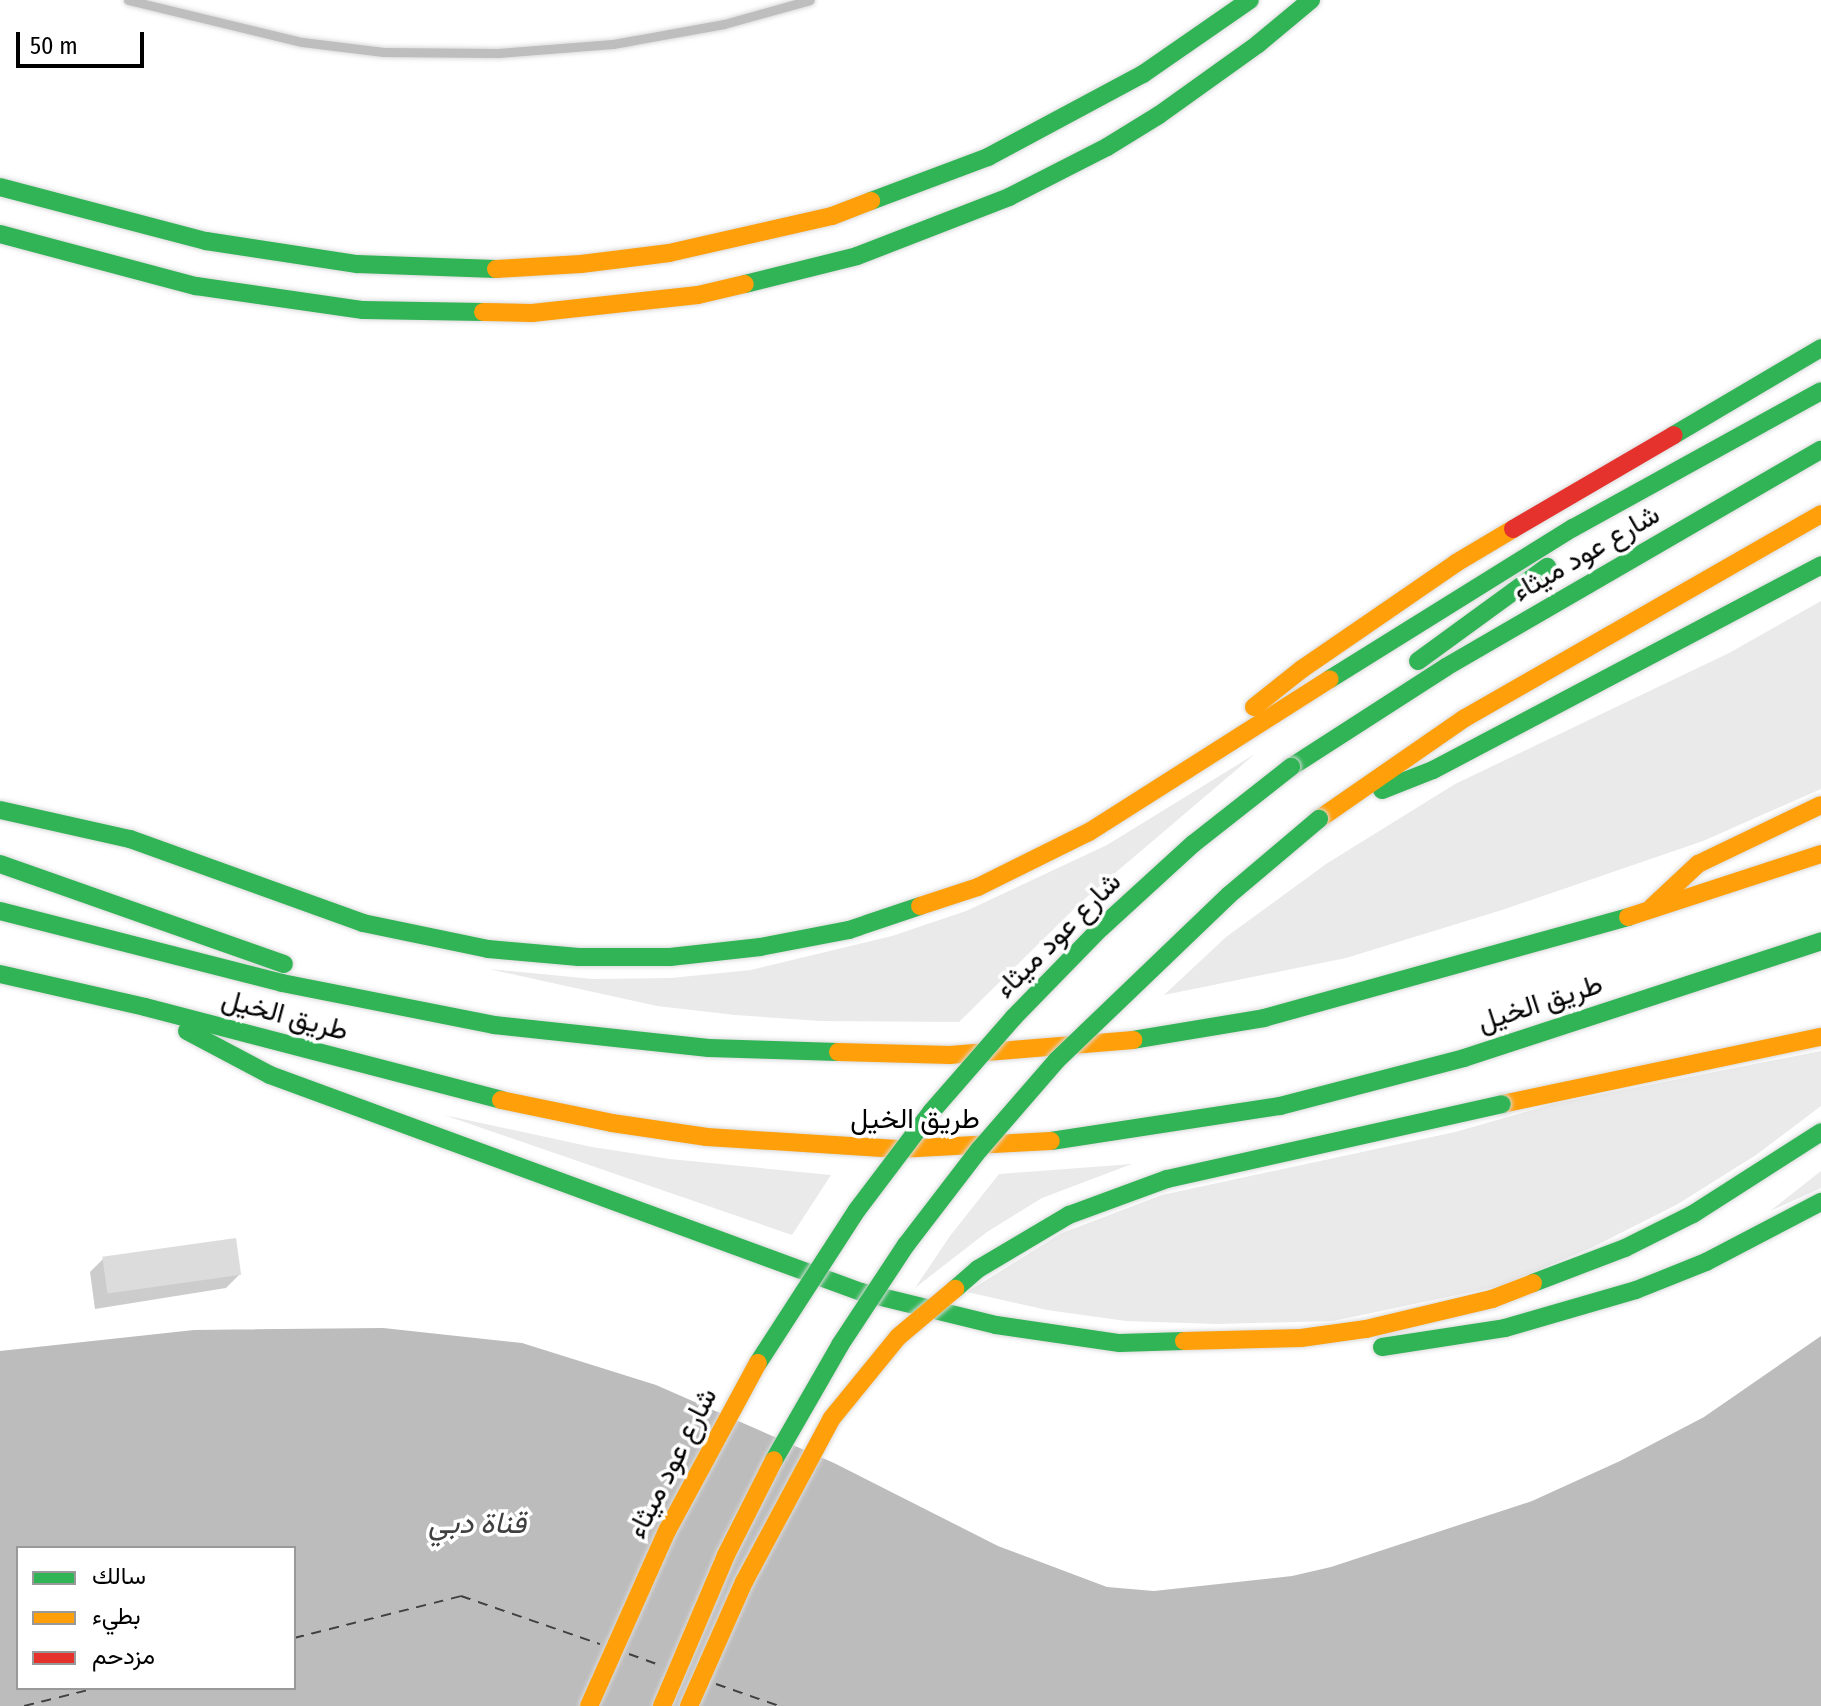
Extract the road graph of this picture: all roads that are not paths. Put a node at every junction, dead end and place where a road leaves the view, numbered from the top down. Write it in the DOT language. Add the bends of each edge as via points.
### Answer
graph roads {
  1 [pos="128,0"];
  2 [pos="810,0"];
  3 [pos="1250,0"];
  4 [pos="1311,0"];
  5 [pos="0,187"];
  6 [pos="0,234"];
  7 [pos="1821,348"];
  8 [pos="1821,391"];
  9 [pos="1788,410"];
  10 [pos="1821,450"];
  11 [pos="1821,514"];
  12 [pos="1821,565"];
  13 [pos="1311,752"];
  14 [pos="1163,787"];
  15 [pos="1347,798"];
  16 [pos="1821,805"];
  17 [pos="0,810"];
  18 [pos="1821,854"];
  19 [pos="0,864"];
  20 [pos="0,911"];
  21 [pos="1649,911"];
  22 [pos="1821,941"];
  23 [pos="0,974"];
  24 [pos="368,1002"];
  25 [pos="145,1007"];
  26 [pos="1807,1021"];
  27 [pos="1821,1037"];
  28 [pos="1698,1060"];
  29 [pos="1821,1132"];
  30 [pos="1821,1202"];
  31 [pos="1120,1343"];
  32 [pos="589,1706"];
  33 [pos="662,1706"];
  34 [pos="689,1706"];
  1 -- 2 [label="lane" via="302,42 383,52 469,53 613,44 724,24"];
  3 -- 5 [label="main road" via="1105,97 975,163 832,216 669,253 491,269 357,264 206,241"];
  4 -- 6 [label="main road" via="1196,89 1059,173 909,239 698,295 532,313 363,310 196,286"];
  7 -- 14 [label="main road" via="1456,563 1302,669 1193,756"];
  8 -- 9 [label="main road"];
  9 -- 13 [label="main road" via="1751,442 1509,594"];
  9 -- 14 [label="main road" via="1470,590"];
  10 -- 13 [label="main road, شارع عود ميثاء" via="1485,643"];
  11 -- 15 [label="main road" via="1465,718"];
  12 -- 15 [label="main road" via="1433,770"];
  13 -- 32 [label="main road, شارع عود ميثاء, bridge" via="1193,844 1079,950 932,1111 857,1210 787,1313 724,1420 667,1531"];
  14 -- 17 [label="main road" via="1020,868 936,903 849,930 670,957 533,954 443,942 363,923 130,839"];
  15 -- 33 [label="main road, bridge" via="1196,925 1057,1060 906,1245 780,1448 726,1555"];
  16 -- 21 [label="main road" via="1698,864"];
  18 -- 21 [label="main road, طريق الخيل"];
  19 -- 24 [label="main road" via="226,941"];
  20 -- 24 [label="main road, طريق الخيل"];
  21 -- 24 [label="main road, طريق الخيل" via="1264,1018 1117,1043 1006,1053 893,1055 666,1044 494,1025"];
  22 -- 25 [label="main road, طريق الخيل" via="1369,1085 1185,1124 994,1147 802,1146 612,1123 518,1104"];
  23 -- 25 [label="main road, طريق الخيل"];
  25 -- 31 [label="main road" via="270,1075 808,1274 942,1313"];
  26 -- 28 [label="main road"];
  27 -- 28 [label="main road"];
  28 -- 34 [label="main road, bridge" via="1167,1179 1069,1215 978,1269 898,1337 832,1418 744,1582"];
  29 -- 31 [label="main road" via="1693,1214 1554,1278 1492,1299 1366,1329 1236,1342"];
  30 -- 31 [label="main road" via="1636,1290 1505,1328 1371,1348 1269,1354 1171,1356"];
}
